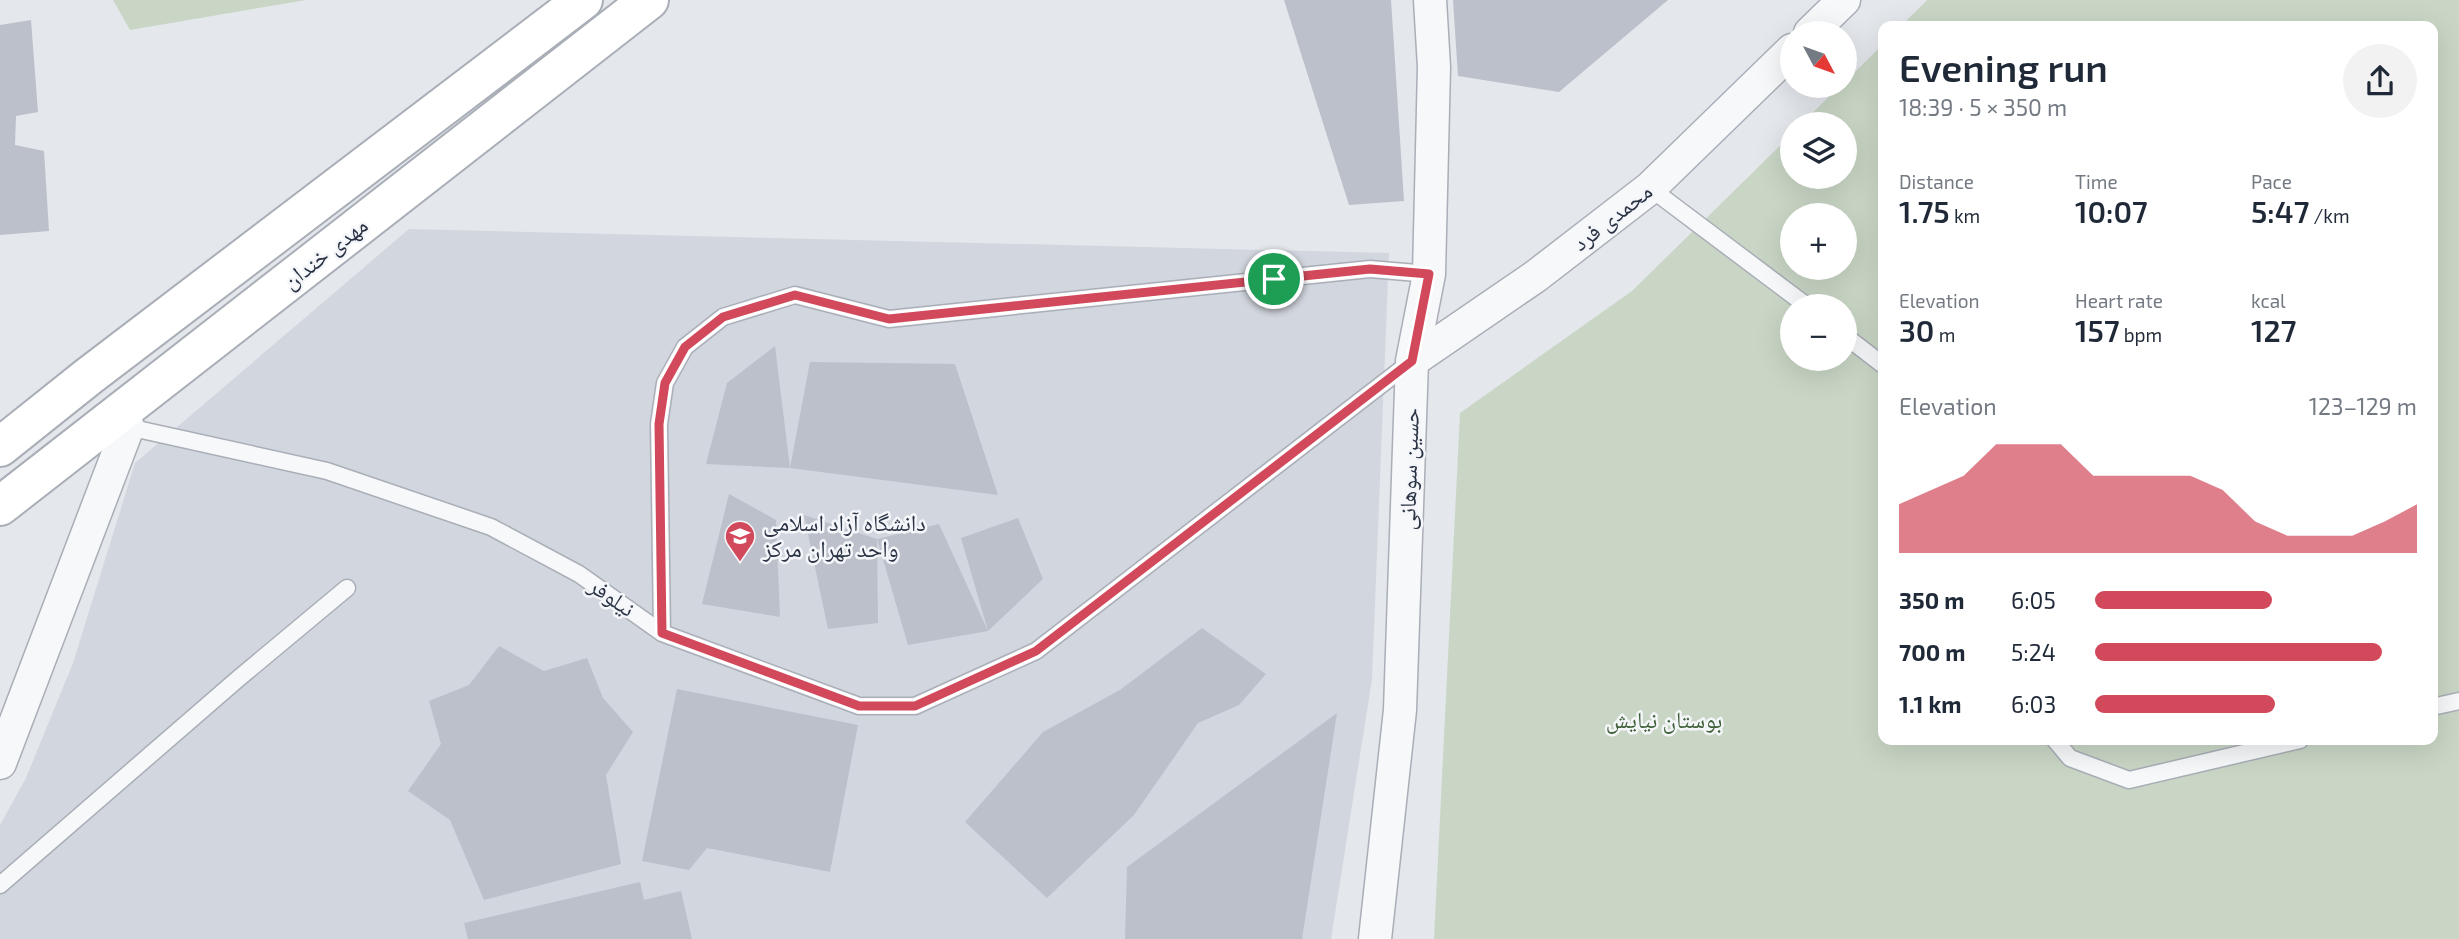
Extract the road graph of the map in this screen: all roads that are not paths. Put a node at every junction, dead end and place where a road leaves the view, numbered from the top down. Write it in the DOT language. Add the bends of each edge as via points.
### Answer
graph roads {
  1 [pos="583,0"];
  2 [pos="649,0"];
  3 [pos="1430,0"];
  4 [pos="1844,0"];
  5 [pos="1822,21"];
  6 [pos="1780,62"];
  7 [pos="1650,188"];
  8 [pos="1429,274"];
  9 [pos="1791,294"];
  10 [pos="1857,345"];
  11 [pos="1412,361"];
  12 [pos="1878,361"];
  13 [pos="123,421"];
  14 [pos="0,447"];
  15 [pos="0,506"];
  16 [pos="347,588"];
  17 [pos="662,633"];
  18 [pos="2459,701"];
  19 [pos="2438,706"];
  20 [pos="2058,745"];
  21 [pos="2278,745"];
  22 [pos="0,763"];
  23 [pos="0,885"];
  24 [pos="1375,939"];
  1 -- 14 [label="main road, مهدی خندان"];
  2 -- 13 [label="main road, مهدی خندان"];
  3 -- 8 [label="street, حسین سوهانی" via="1434,67"];
  4 -- 5 [label="street"];
  6 -- 7 [label="street, محمدی فرد"];
  7 -- 9 [label="lane"];
  7 -- 11 [label="street, محمدی فرد" via="1536,276"];
  8 -- 11 [label="street, حسین سوهانی"];
  8 -- 17 [label="lane" via="1370,269 889,319 795,295 723,317 685,347 665,383 659,424"];
  10 -- 12 [label="lane"];
  11 -- 17 [label="lane, نیلوفر" via="1036,651 915,706 859,706"];
  11 -- 24 [label="street, حسین سوهانی" via="1400,710"];
  13 -- 15 [label="main road, مهدی خندان"];
  13 -- 17 [label="lane, نیلوفر" via="327,471 491,527 579,573"];
  13 -- 22 [label="street"];
  16 -- 23 [label="lane"];
  18 -- 19 [label="lane"];
  20 -- 21 [label="lane" via="2070,758 2129,779"];
}
